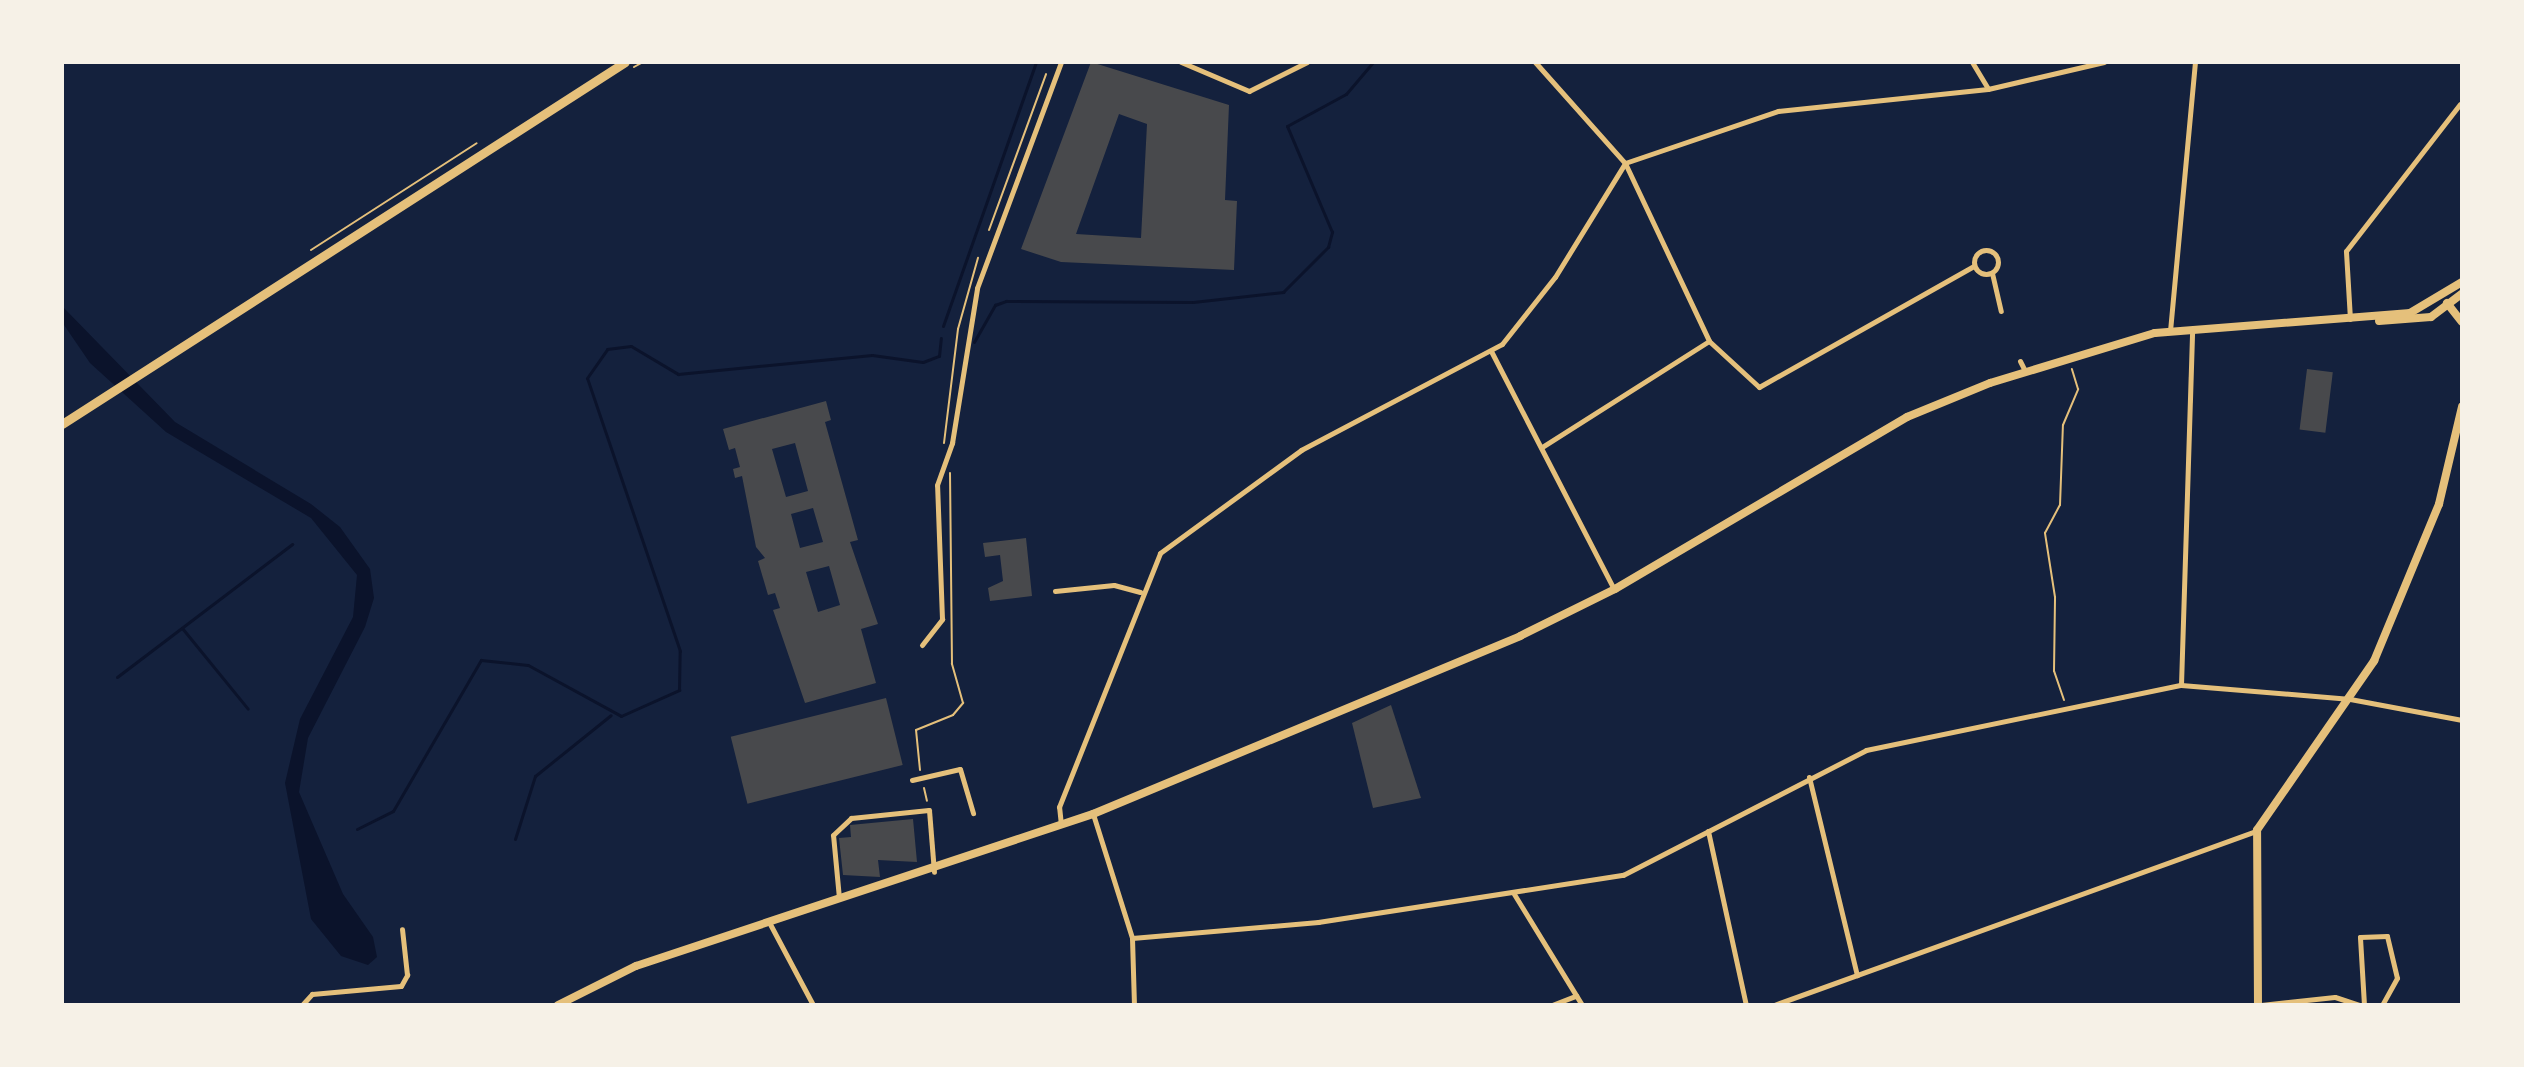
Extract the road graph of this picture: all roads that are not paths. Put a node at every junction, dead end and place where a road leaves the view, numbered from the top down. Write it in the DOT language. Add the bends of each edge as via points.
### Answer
graph roads {
  1 [pos="625,62"];
  2 [pos="1061,62"];
  3 [pos="1181,62"];
  4 [pos="1307,62"];
  5 [pos="1535,62"];
  6 [pos="1972,62"];
  7 [pos="2104,62"];
  8 [pos="2195,62"];
  9 [pos="1988,89"];
  10 [pos="2460,104"];
  11 [pos="1625,163"];
  12 [pos="1974,266"];
  13 [pos="1992,273"];
  14 [pos="2462,282"];
  15 [pos="2462,294"];
  16 [pos="2447,303"];
  17 [pos="2001,311"];
  18 [pos="2350,319"];
  19 [pos="2462,322"];
  20 [pos="2192,330"];
  21 [pos="2170,331"];
  22 [pos="1709,341"];
  23 [pos="1491,351"];
  24 [pos="2020,361"];
  25 [pos="2025,371"];
  26 [pos="2462,407"];
  27 [pos="62,424"];
  28 [pos="1542,447"];
  29 [pos="1615,589"];
  30 [pos="1055,591"];
  31 [pos="1140,592"];
  32 [pos="922,645"];
  33 [pos="2181,685"];
  34 [pos="2350,699"];
  35 [pos="2462,720"];
  36 [pos="1809,777"];
  37 [pos="912,780"];
  38 [pos="973,813"];
  39 [pos="1093,814"];
  40 [pos="1061,825"];
  41 [pos="2257,830"];
  42 [pos="1708,831"];
  43 [pos="934,872"];
  44 [pos="1514,894"];
  45 [pos="839,902"];
  46 [pos="770,924"];
  47 [pos="402,929"];
  48 [pos="1132,938"];
  49 [pos="1857,975"];
  50 [pos="1576,996"];
  51 [pos="302,1005"];
  52 [pos="558,1005"];
  53 [pos="813,1005"];
  54 [pos="1134,1005"];
  55 [pos="1552,1005"];
  56 [pos="1582,1005"];
  57 [pos="1746,1005"];
  58 [pos="1774,1005"];
  59 [pos="2259,1005"];
  60 [pos="2362,1005"];
  61 [pos="2382,1005"];
  1 -- 27 [label="main road"];
  2 -- 32 [label="street" via="977,288 948,459 937,485 942,619"];
  3 -- 4 [label="street" via="1249,91"];
  5 -- 11 [label="street"];
  6 -- 9 [label="street"];
  7 -- 9 [label="street"];
  8 -- 21 [label="street"];
  9 -- 11 [label="street" via="1778,111"];
  10 -- 18 [label="street" via="2346,251"];
  11 -- 22 [label="street"];
  11 -- 23 [label="street" via="1555,277"];
  12 -- 13 [label="street"];
  12 -- 13 [label="street" via="1978,252 1990,251 1998,263"];
  12 -- 22 [label="street" via="1759,387"];
  13 -- 17 [label="street"];
  14 -- 16 [label="main road"];
  15 -- 16 [label="main road"];
  16 -- 18 [label="main road"];
  16 -- 19 [label="main road"];
  18 -- 20 [label="main road"];
  20 -- 21 [label="main road"];
  20 -- 33 [label="street"];
  21 -- 25 [label="main road"];
  22 -- 28 [label="street"];
  23 -- 28 [label="street"];
  23 -- 31 [label="street" via="1379,406 1217,505 1160,553"];
  24 -- 25 [label="street"];
  25 -- 29 [label="main road" via="1907,417"];
  26 -- 34 [label="main road" via="2425,541"];
  28 -- 29 [label="street"];
  29 -- 39 [label="main road"];
  30 -- 31 [label="street" via="1114,585"];
  31 -- 40 [label="street" via="1059,807"];
  33 -- 34 [label="street"];
  33 -- 36 [label="street" via="1866,750"];
  34 -- 35 [label="street"];
  34 -- 41 [label="main road" via="2272,799"];
  36 -- 42 [label="street"];
  36 -- 49 [label="street"];
  37 -- 38 [label="street" via="960,769"];
  39 -- 40 [label="main road"];
  39 -- 48 [label="street"];
  40 -- 43 [label="main road"];
  41 -- 49 [label="street"];
  41 -- 59 [label="main road"];
  42 -- 44 [label="street" via="1623,875"];
  42 -- 57 [label="street"];
  43 -- 45 [label="main road"];
  43 -- 45 [label="street" via="929,810 839,823 833,835"];
  44 -- 48 [label="street"];
  44 -- 50 [label="street"];
  45 -- 46 [label="main road"];
  46 -- 52 [label="main road" via="636,966"];
  46 -- 53 [label="street"];
  47 -- 51 [label="street" via="407,975 401,986 312,994"];
  48 -- 54 [label="street"];
  49 -- 58 [label="street"];
  50 -- 55 [label="street"];
  50 -- 56 [label="street"];
  59 -- 60 [label="street" via="2335,997"];
  60 -- 61 [label="street" via="2360,937 2387,936 2397,978"];
}
